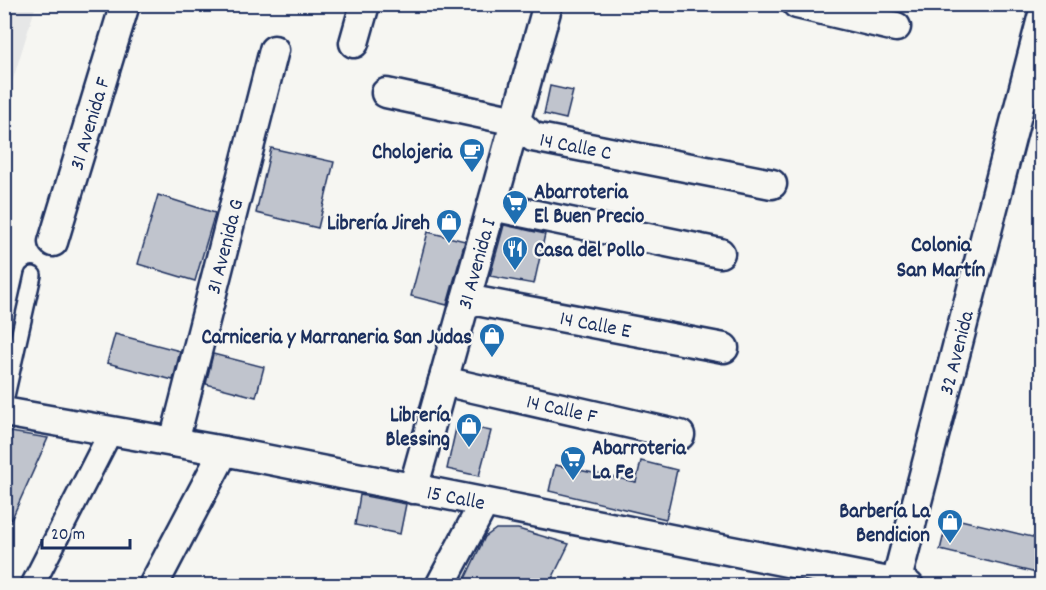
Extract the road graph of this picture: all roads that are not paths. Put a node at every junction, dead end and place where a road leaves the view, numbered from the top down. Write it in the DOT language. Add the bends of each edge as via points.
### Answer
graph roads {
  1 [pos="124,4"];
  2 [pos="364,4"];
  3 [pos="548,4"];
  4 [pos="797,4"];
  5 [pos="1041,18"];
  6 [pos="896,27"];
  7 [pos="354,43"];
  8 [pos="274,50"];
  9 [pos="386,93"];
  10 [pos="516,121"];
  11 [pos="772,184"];
  12 [pos="492,206"];
  13 [pos="53,242"];
  14 [pos="720,253"];
  15 [pos="33,275"];
  16 [pos="466,299"];
  17 [pos="724,348"];
  18 [pos="443,381"];
  19 [pos="4,405"];
  20 [pos="4,412"];
  21 [pos="111,431"];
  22 [pos="680,435"];
  23 [pos="174,442"];
  24 [pos="224,451"];
  25 [pos="413,489"];
  26 [pos="484,503"];
  27 [pos="808,576"];
  28 [pos="903,584"];
  29 [pos="32,585"];
  30 [pos="153,585"];
  31 [pos="440,585"];
  1 -- 13 [label="street, 31 Avenida F"];
  2 -- 7 [label="street"];
  3 -- 10 [label="street, 31 Avenida I"];
  4 -- 6 [label="street"];
  5 -- 28 [label="street, 32 Avenida"];
  8 -- 23 [label="street, 31 Avenida G"];
  9 -- 10 [label="street, 14 Calle C"];
  10 -- 11 [label="street, 14 Calle C" via="533,137"];
  10 -- 12 [label="street, 31 Avenida I"];
  12 -- 14 [label="street"];
  12 -- 16 [label="street, 31 Avenida I"];
  15 -- 19 [label="lane"];
  16 -- 17 [label="street, 14 Calle E"];
  16 -- 18 [label="street, 31 Avenida I"];
  18 -- 22 [label="street, 14 Calle F"];
  18 -- 25 [label="street, 31 Avenida I"];
  20 -- 21 [label="street, 15 Calle"];
  21 -- 23 [label="street, 15 Calle"];
  21 -- 29 [label="street"];
  23 -- 24 [label="street, 15 Calle"];
  24 -- 25 [label="street, 15 Calle"];
  24 -- 30 [label="street"];
  25 -- 26 [label="street, 15 Calle"];
  26 -- 27 [label="street, 15 Calle"];
  26 -- 31 [label="street"];
  27 -- 28 [label="street, 15 Calle"];
}
